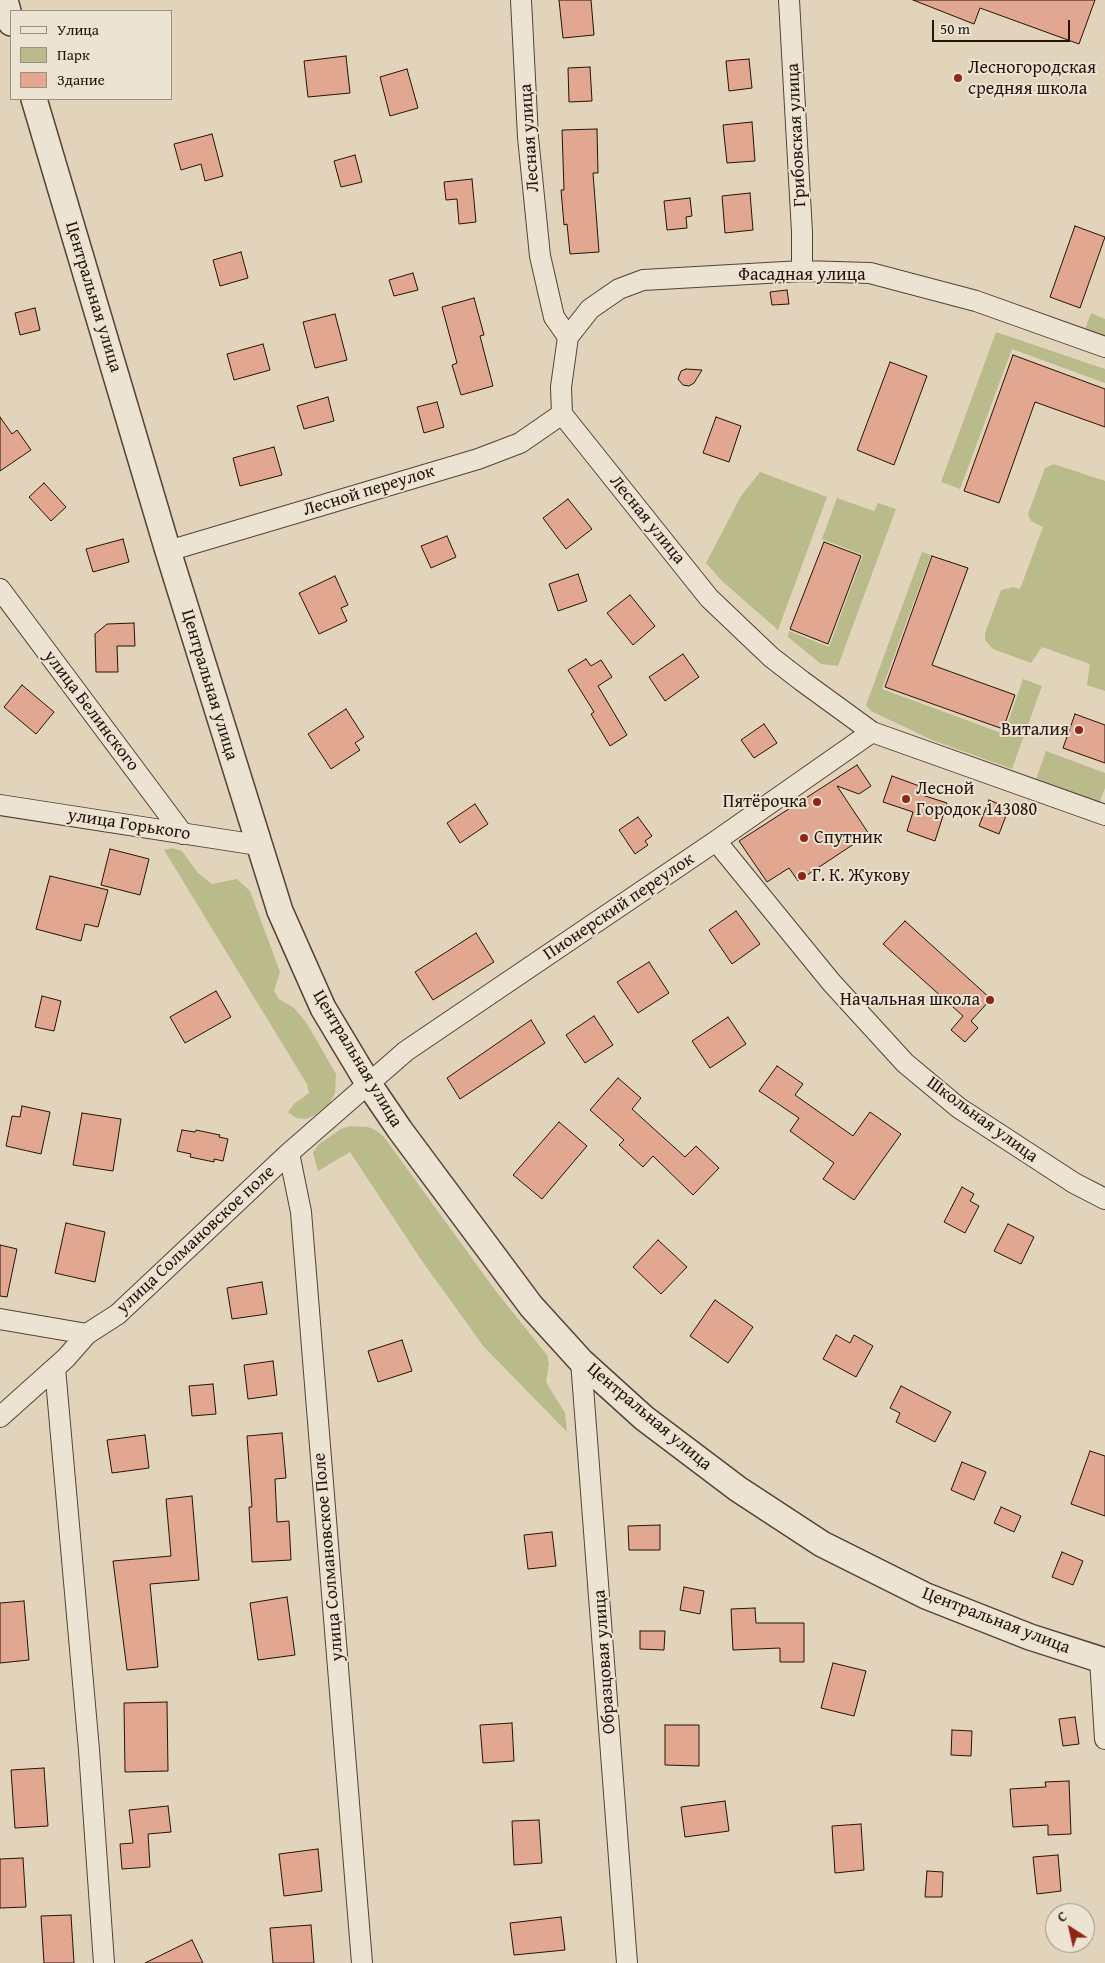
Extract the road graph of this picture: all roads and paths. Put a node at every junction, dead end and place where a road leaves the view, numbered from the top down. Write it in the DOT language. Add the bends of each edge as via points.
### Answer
graph roads {
  1 [pos="4,0"];
  2 [pos="521,0"];
  3 [pos="789,0"];
  4 [pos="10,20"];
  5 [pos="34,100"];
  6 [pos="802,271"];
  7 [pos="568,337"];
  8 [pos="1105,347"];
  9 [pos="562,414"];
  10 [pos="168,551"];
  11 [pos="0,588"];
  12 [pos="872,732"];
  13 [pos="0,805"];
  14 [pos="1105,815"];
  15 [pos="183,834"];
  16 [pos="716,841"];
  17 [pos="258,845"];
  18 [pos="368,1083"];
  19 [pos="289,1153"];
  20 [pos="1105,1199"];
  21 [pos="0,1319"];
  22 [pos="87,1334"];
  23 [pos="581,1360"];
  24 [pos="54,1368"];
  25 [pos="0,1417"];
  26 [pos="1102,1660"];
  27 [pos="1105,1739"];
  28 [pos="104,1963"];
  29 [pos="362,1963"];
  30 [pos="627,1963"];
  1 -- 4 [label="street"];
  2 -- 7 [label="street, Лесная улица" via="528,137 540,256 554,317"];
  3 -- 6 [label="street, Грибовская улица"];
  5 -- 10 [label="street, Центральная улица"];
  6 -- 7 [label="street, Фасадная улица" via="643,280 619,289 590,309"];
  6 -- 8 [label="street, Фасадная улица" via="870,273 976,301"];
  7 -- 9 [label="street"];
  9 -- 10 [label="street, Лесной переулок" via="520,443 478,459"];
  9 -- 12 [label="street, Лесная улица" via="709,598 771,657"];
  10 -- 17 [label="street, Центральная улица"];
  11 -- 15 [label="street, улица Белинского"];
  12 -- 14 [label="street, Лесная улица"];
  12 -- 16 [label="street, Пионерский переулок"];
  13 -- 15 [label="street, улица Горького"];
  15 -- 17 [label="street, улица Горького"];
  16 -- 18 [label="street, Пионерский переулок" via="406,1052"];
  16 -- 20 [label="street, Школьная улица" via="825,975 905,1062 967,1113 1074,1183"];
  17 -- 18 [label="street, Центральная улица" via="280,911 323,1008"];
  18 -- 19 [label="street, улица Солмановское поле"];
  18 -- 23 [label="street, Центральная улица" via="490,1255"];
  19 -- 22 [label="street, улица Солмановское поле" via="118,1314"];
  19 -- 29 [label="street, улица Солмановское Поле" via="301,1212"];
  21 -- 22 [label="street"];
  22 -- 24 [label="street, улица Солмановское поле"];
  23 -- 26 [label="street, Центральная улица" via="644,1418 738,1489 822,1544 926,1596 1030,1637"];
  23 -- 30 [label="street, Образцовая улица"];
  24 -- 25 [label="street, улица Солмановское поле"];
  24 -- 28 [label="street" via="88,1741"];
  26 -- 27 [label="street"];
}
